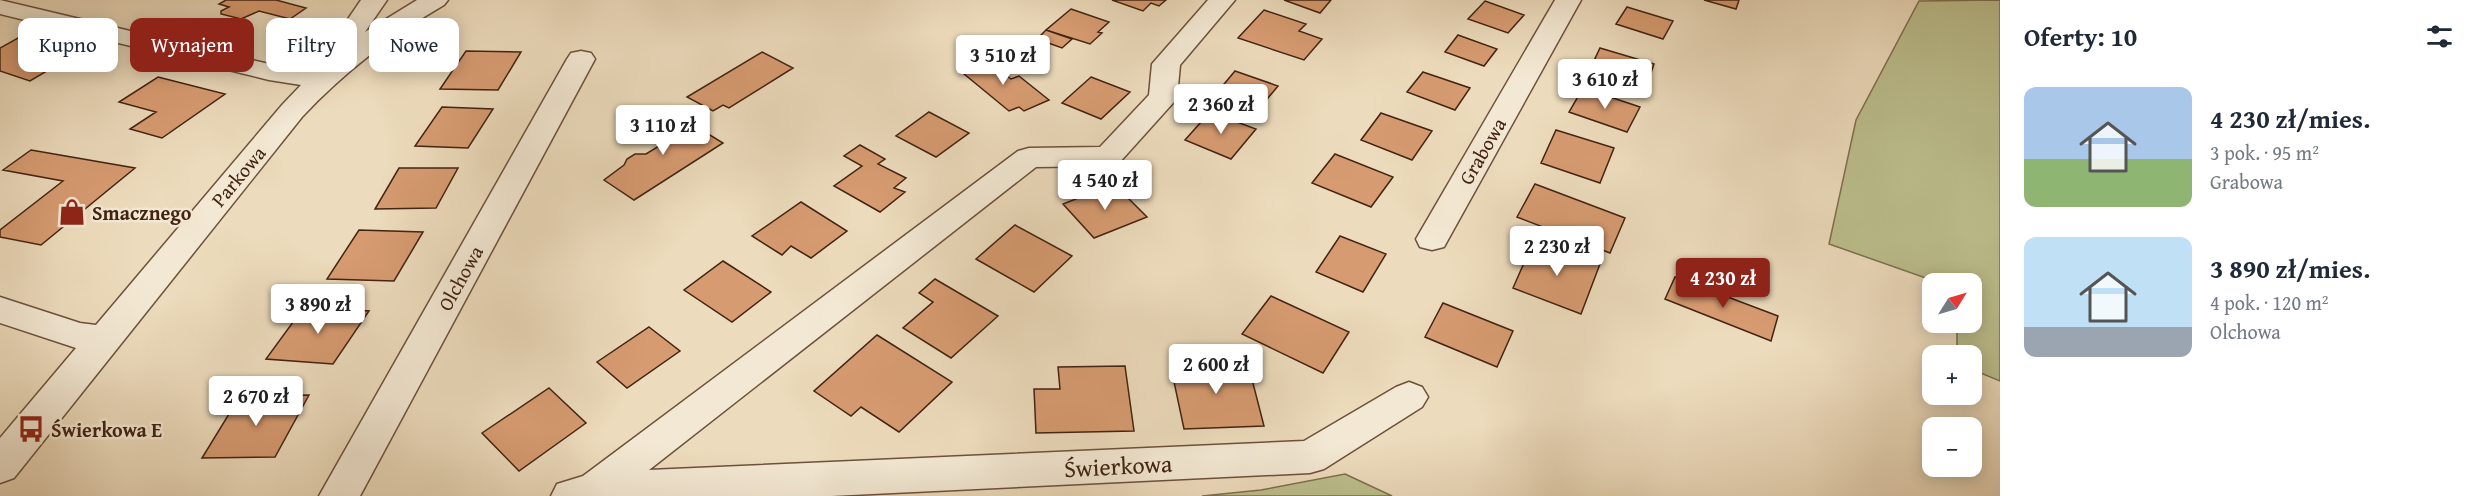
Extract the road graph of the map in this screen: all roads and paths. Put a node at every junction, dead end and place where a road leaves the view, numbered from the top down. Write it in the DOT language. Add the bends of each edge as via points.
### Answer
graph roads {
  1 [pos="374,0"];
  2 [pos="1222,0"];
  3 [pos="1568,0"];
  4 [pos="426,1"];
  5 [pos="0,6"];
  6 [pos="581,59"];
  7 [pos="320,80"];
  8 [pos="1432,239"];
  9 [pos="0,310"];
  10 [pos="104,339"];
  11 [pos="1409,397"];
  12 [pos="0,466"];
  13 [pos="583,493"];
  14 [pos="339,496"];
  1 -- 7 [label="street"];
  2 -- 13 [label="street, Świerkowa" via="1166,64 1163,97 1107,156 1029,158"];
  3 -- 8 [label="street, Grabowa"];
  4 -- 7 [label="street, Parkowa"];
  5 -- 7 [label="street" via="269,72"];
  6 -- 14 [label="street, Olchowa"];
  7 -- 10 [label="street, Parkowa"];
  9 -- 10 [label="street" via="80,336"];
  10 -- 12 [label="street, Parkowa"];
  11 -- 13 [label="street, Świerkowa" via="1310,457"];
}
